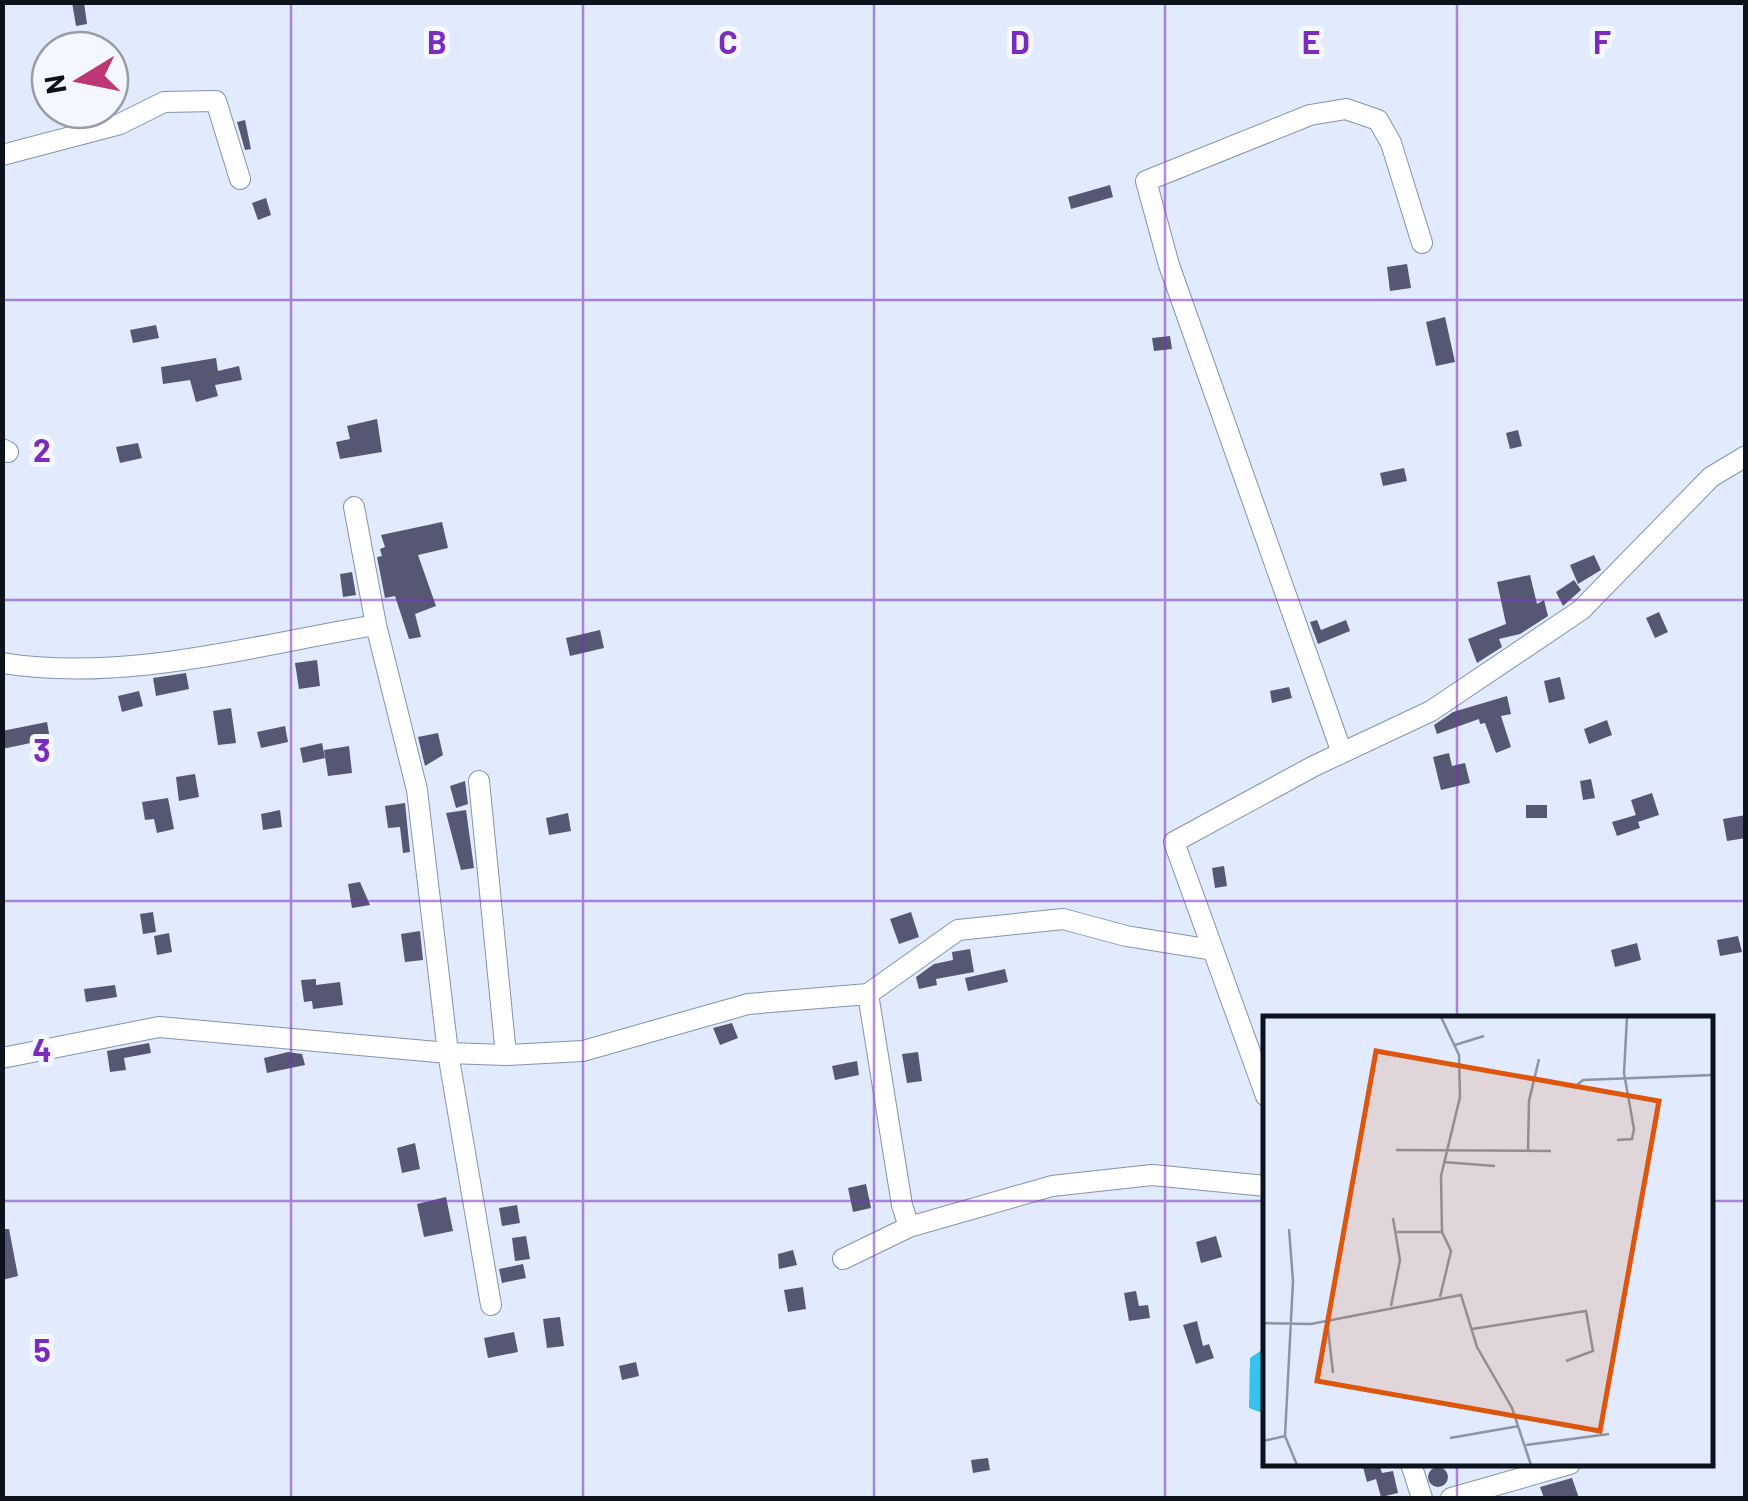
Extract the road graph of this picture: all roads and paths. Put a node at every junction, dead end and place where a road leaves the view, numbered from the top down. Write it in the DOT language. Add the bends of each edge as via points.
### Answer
graph roads {
  1 [pos="2,155"];
  2 [pos="240,179"];
  3 [pos="1422,242"];
  4 [pos="1746,456"];
  5 [pos="354,507"];
  6 [pos="376,625"];
  7 [pos="2,663"];
  8 [pos="1342,753"];
  9 [pos="480,781"];
  10 [pos="1213,950"];
  11 [pos="868,994"];
  12 [pos="448,1052"];
  13 [pos="506,1055"];
  14 [pos="2,1058"];
  15 [pos="1263,1088"];
  16 [pos="1263,1186"];
  17 [pos="909,1227"];
  18 [pos="844,1259"];
  19 [pos="491,1304"];
  20 [pos="1412,1466"];
  21 [pos="1563,1466"];
  22 [pos="1422,1498"];
  23 [pos="1451,1498"];
  1 -- 2 [label="street" via="120,124 164,102 216,100"];
  3 -- 8 [label="street" via="1378,120 1346,109 1310,116 1146,181 1169,265"];
  4 -- 8 [label="street" via="1711,477 1581,610 1431,711"];
  5 -- 6 [label="street"];
  6 -- 7 [label="street" via="114,668 42,670"];
  6 -- 12 [label="street" via="417,790"];
  8 -- 10 [label="street" via="1174,842"];
  9 -- 13 [label="street"];
  10 -- 11 [label="street" via="1063,918 958,930"];
  10 -- 15 [label="street"];
  11 -- 13 [label="street" via="748,1004 583,1050"];
  11 -- 17 [label="street"];
  12 -- 13 [label="street"];
  12 -- 14 [label="street" via="159,1027"];
  12 -- 19 [label="street"];
  16 -- 17 [label="street" via="1152,1175 1052,1186"];
  17 -- 18 [label="street"];
  20 -- 22 [label="street"];
  21 -- 23 [label="street"];
}
